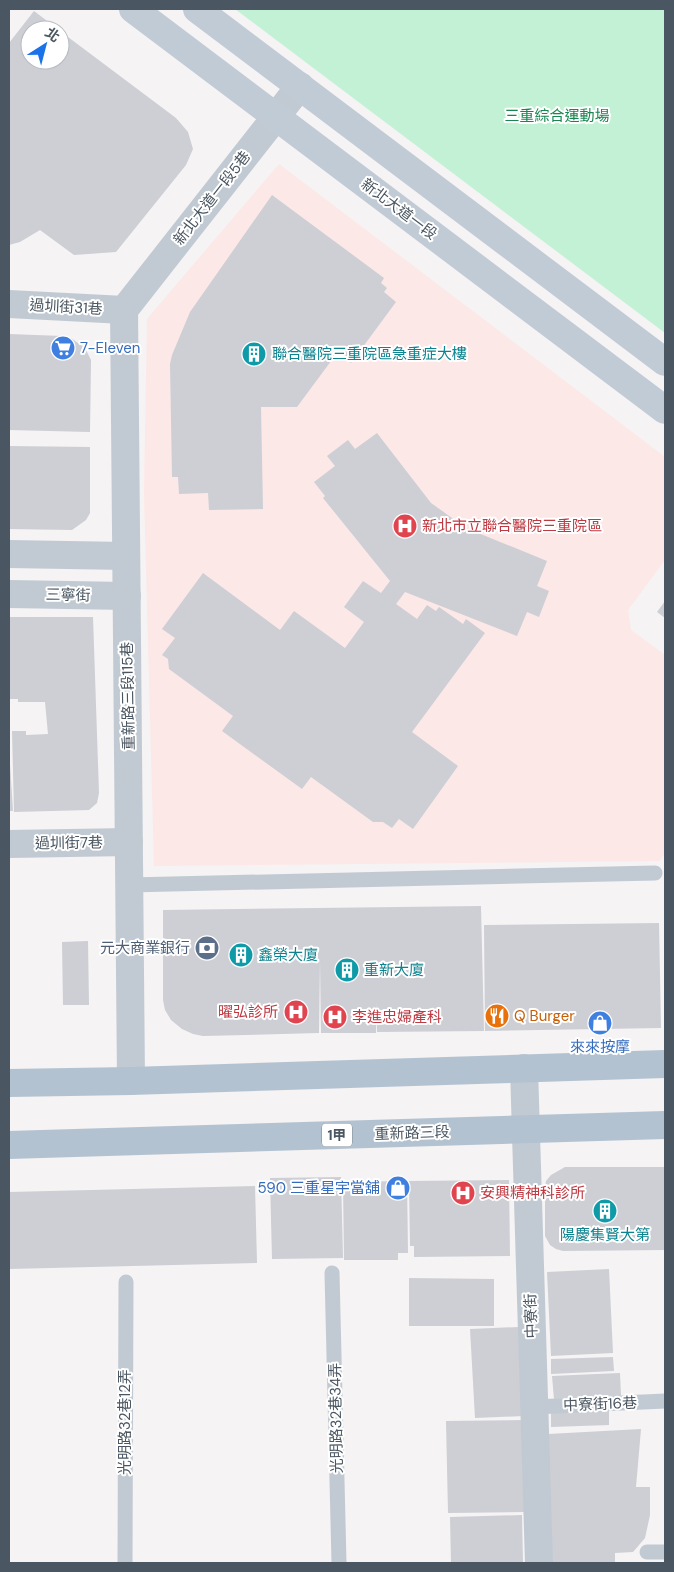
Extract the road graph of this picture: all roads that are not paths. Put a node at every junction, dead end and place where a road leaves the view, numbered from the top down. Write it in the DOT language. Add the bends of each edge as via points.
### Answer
graph roads {
  1 [pos="133,9"];
  2 [pos="197,9"];
  3 [pos="300,86"];
  4 [pos="276,116"];
  5 [pos="9,304"];
  6 [pos="124,310"];
  7 [pos="665,362"];
  8 [pos="665,410"];
  9 [pos="9,554"];
  10 [pos="126,556"];
  11 [pos="9,594"];
  12 [pos="127,596"];
  13 [pos="129,842"];
  14 [pos="9,844"];
  15 [pos="655,873"];
  16 [pos="129,885"];
  17 [pos="665,1064"];
  18 [pos="524,1068"];
  19 [pos="131,1081"];
  20 [pos="9,1083"];
  21 [pos="665,1125"];
  22 [pos="526,1130"];
  23 [pos="9,1145"];
  24 [pos="332,1273"];
  25 [pos="126,1282"];
  26 [pos="665,1401"];
  27 [pos="534,1407"];
  28 [pos="647,1552"];
  29 [pos="665,1552"];
  30 [pos="125,1563"];
  31 [pos="339,1563"];
  32 [pos="539,1563"];
  1 -- 4 [label="street, 新北大道一段"];
  2 -- 3 [label="street"];
  3 -- 4 [label="street, 新北大道一段5巷"];
  3 -- 7 [label="street"];
  4 -- 6 [label="street, 新北大道一段5巷"];
  4 -- 8 [label="street, 新北大道一段"];
  5 -- 6 [label="street, 過圳街31巷"];
  6 -- 10 [label="street, 重新路三段115巷"];
  9 -- 10 [label="street"];
  10 -- 12 [label="street, 重新路三段115巷"];
  11 -- 12 [label="street, 三寧街"];
  12 -- 13 [label="street, 重新路三段115巷"];
  13 -- 14 [label="street, 過圳街7巷"];
  13 -- 16 [label="street, 重新路三段115巷"];
  15 -- 16 [label="lane"];
  16 -- 19 [label="street, 重新路三段115巷"];
  17 -- 18 [label="main road"];
  18 -- 19 [label="main road"];
  18 -- 22 [label="street, 中寮街"];
  19 -- 20 [label="main road"];
  21 -- 22 [label="main road, 重新路三段 / 1甲"];
  22 -- 23 [label="main road, 重新路三段 / 1甲"];
  22 -- 27 [label="street, 中寮街"];
  24 -- 31 [label="lane, 光明路32巷34弄"];
  25 -- 30 [label="lane, 光明路32巷12弄"];
  26 -- 27 [label="lane, 中寮街16巷"];
  27 -- 32 [label="street, 中寮街"];
  28 -- 29 [label="lane"];
}
